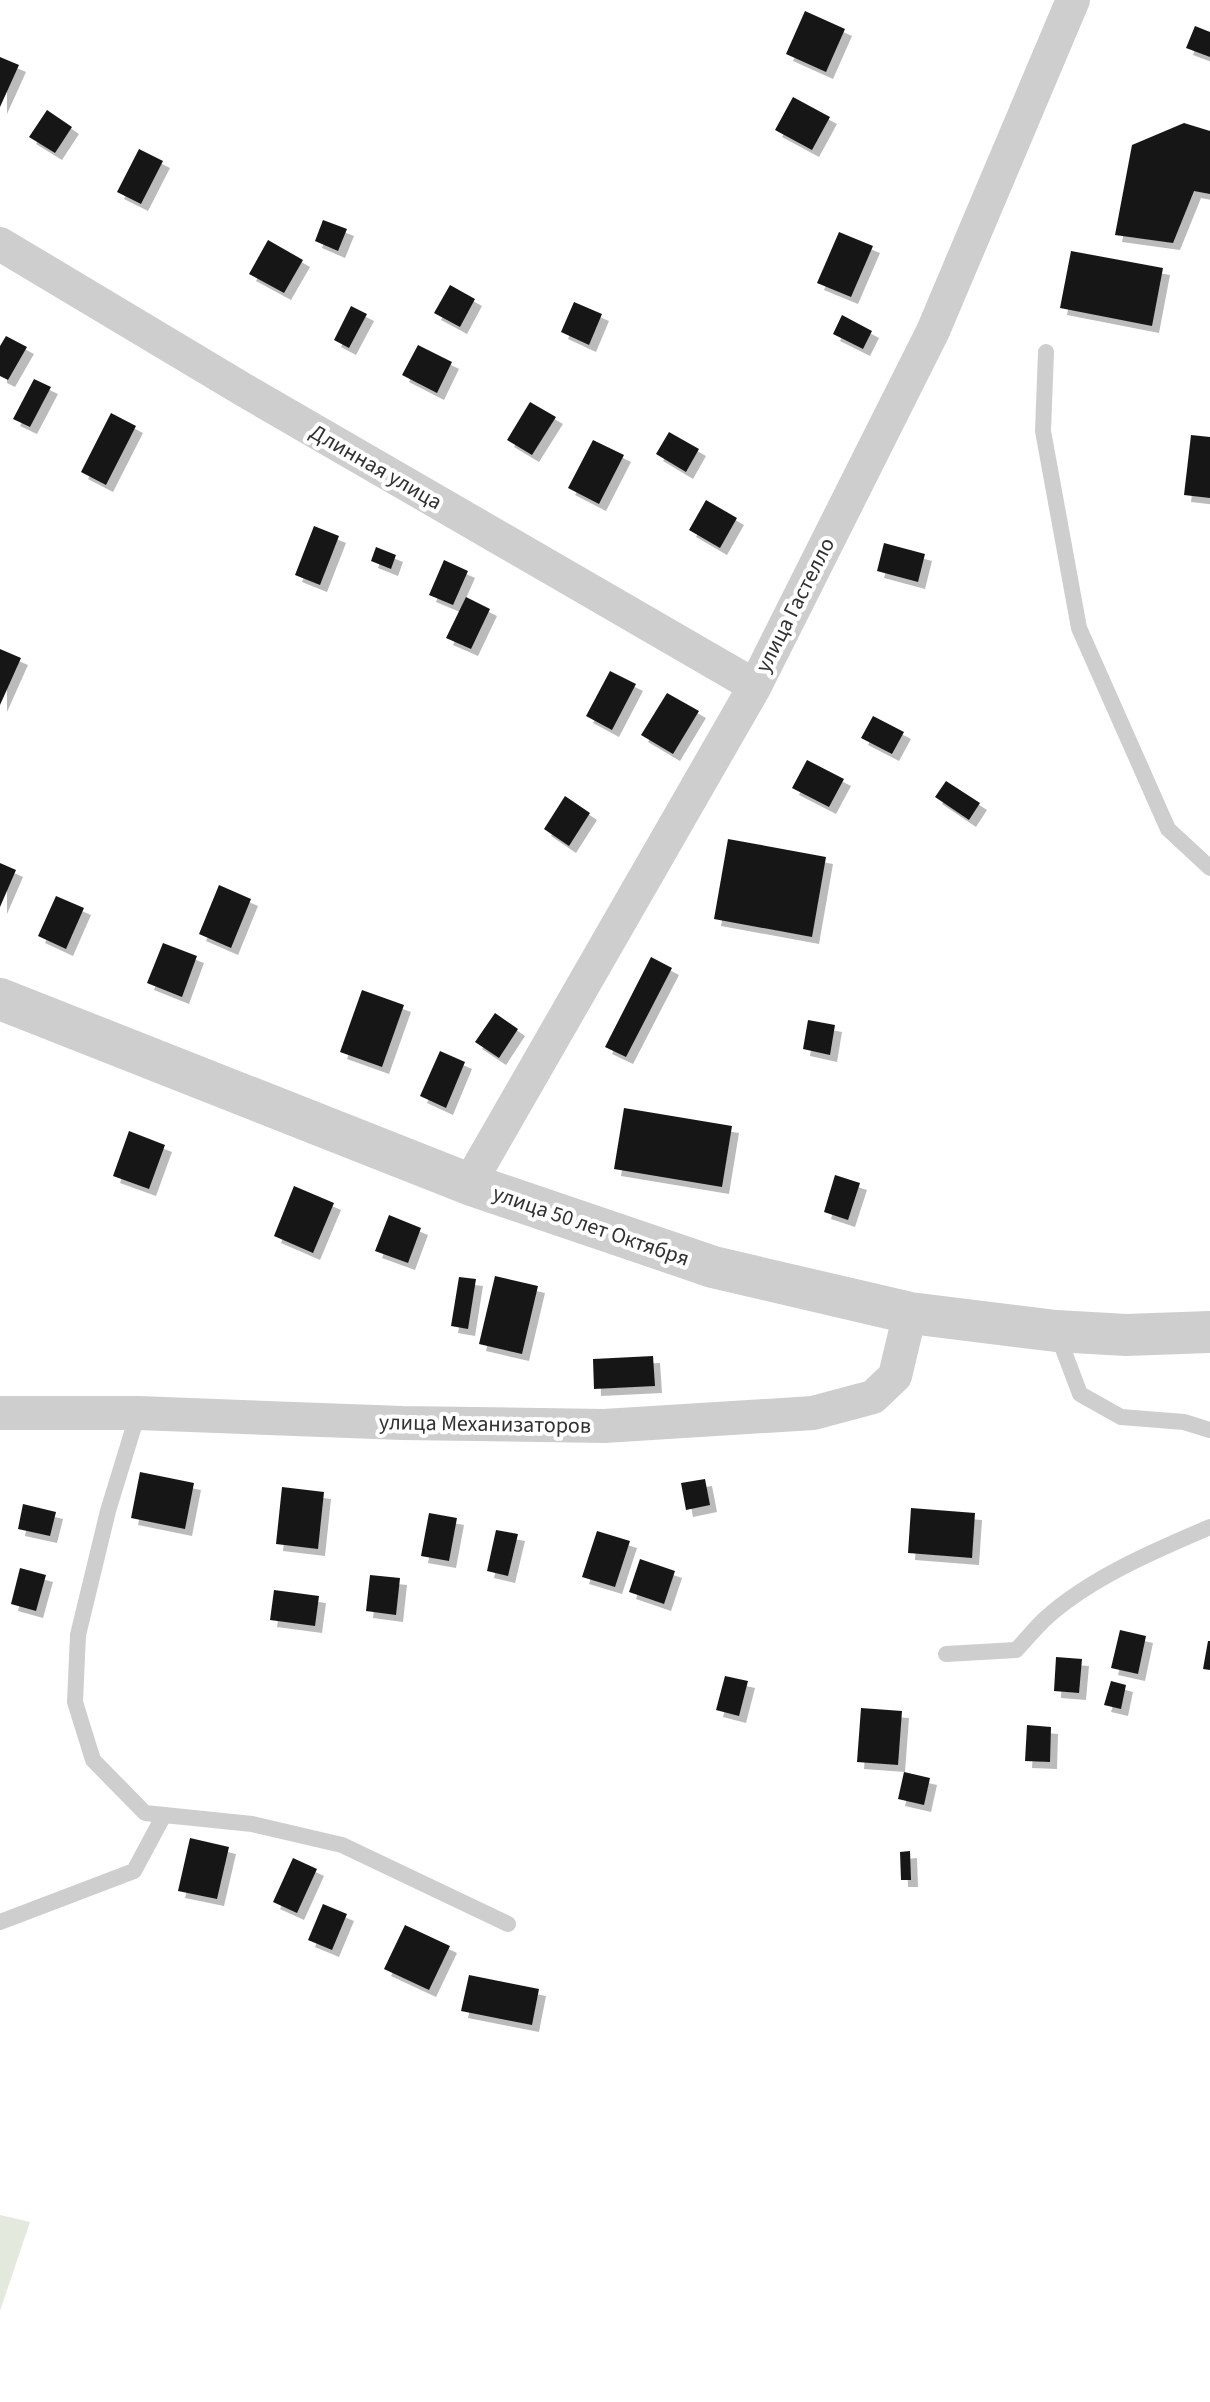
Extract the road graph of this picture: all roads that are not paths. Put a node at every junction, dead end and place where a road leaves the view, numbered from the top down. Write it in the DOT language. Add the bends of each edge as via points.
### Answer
graph roads {
  1 [pos="1073,0"];
  2 [pos="0,244"];
  3 [pos="1046,352"];
  4 [pos="755,686"];
  5 [pos="1210,868"];
  6 [pos="0,999"];
  7 [pos="469,1184"];
  8 [pos="910,1313"];
  9 [pos="1056,1331"];
  10 [pos="1210,1332"];
  11 [pos="0,1413"];
  12 [pos="138,1413"];
  13 [pos="1210,1430"];
  14 [pos="1210,1527"];
  15 [pos="946,1654"];
  16 [pos="164,1815"];
  17 [pos="0,1922"];
  18 [pos="508,1924"];
  1 -- 4 [label="street, улица Гастелло" via="933,331"];
  2 -- 4 [label="street, Длинная улица"];
  3 -- 5 [label="lane" via="1043,431 1079,628 1168,829"];
  4 -- 7 [label="street, улица Гастелло"];
  6 -- 7 [label="street, улица 50 лет Октября"];
  7 -- 8 [label="street, улица 50 лет Октября" via="713,1267"];
  8 -- 9 [label="street, улица 50 лет Октября"];
  8 -- 12 [label="street, улица Механизаторов" via="895,1376 873,1397 813,1413 604,1426"];
  9 -- 10 [label="street, улица 50 лет Октября"];
  9 -- 13 [label="lane" via="1080,1394 1121,1417 1184,1422"];
  11 -- 12 [label="street, улица Механизаторов"];
  12 -- 16 [label="lane" via="78,1635 75,1702 93,1760 145,1813"];
  14 -- 15 [label="lane" via="1093,1585 1047,1617 1016,1650"];
  16 -- 17 [label="lane" via="134,1871"];
  16 -- 18 [label="lane" via="252,1824 342,1845"];
}
